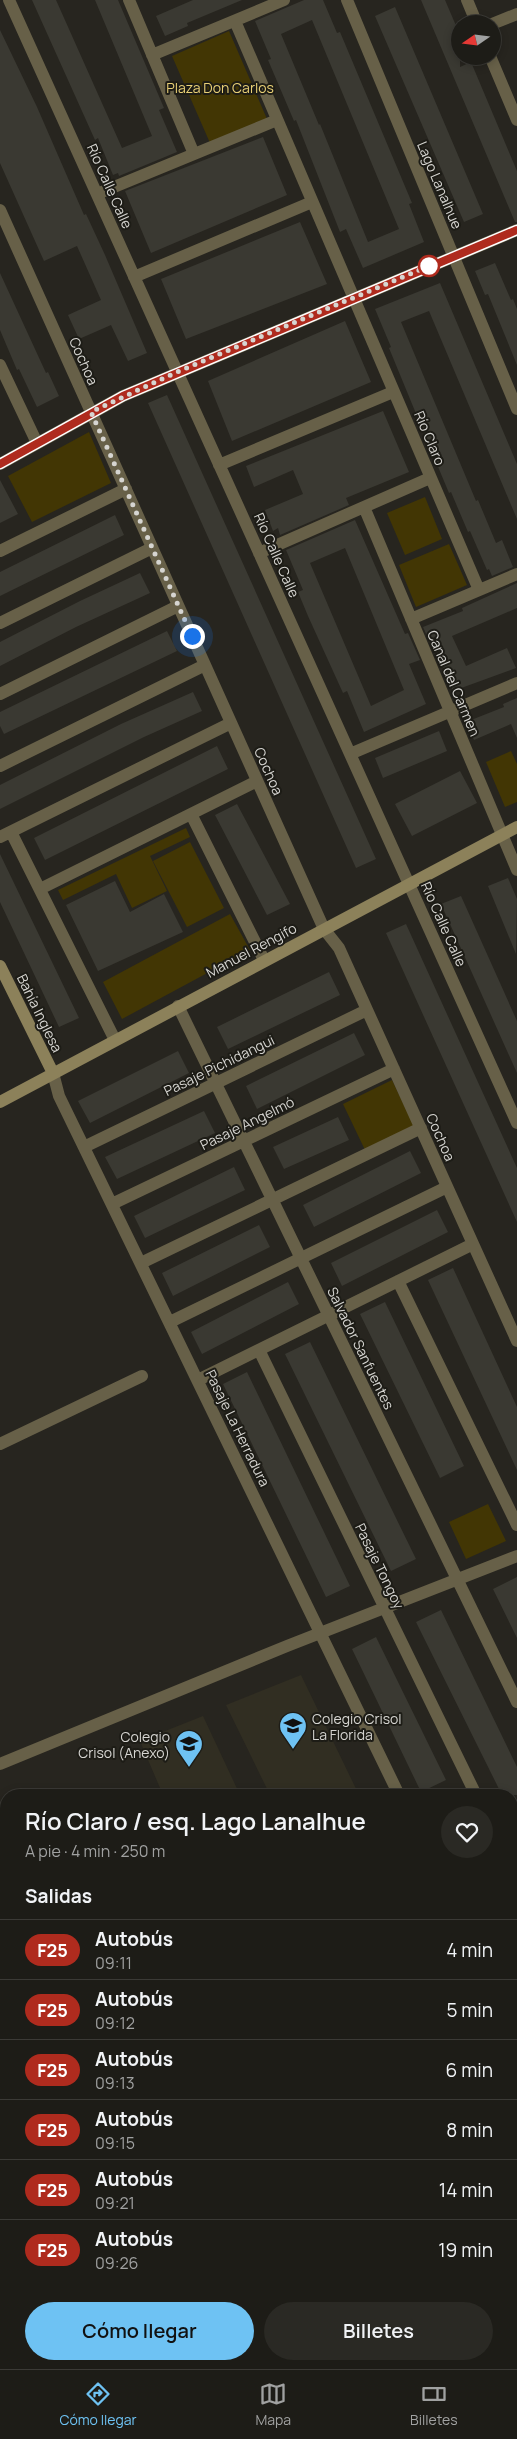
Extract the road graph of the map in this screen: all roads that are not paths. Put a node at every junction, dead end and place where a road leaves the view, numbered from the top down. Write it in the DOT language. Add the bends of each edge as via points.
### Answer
graph roads {
  1 [pos="9,0"];
  2 [pos="129,0"];
  3 [pos="284,0"];
  4 [pos="347,0"];
  5 [pos="467,0"];
  6 [pos="517,14"];
  7 [pos="473,15"];
  8 [pos="235,20"];
  9 [pos="501,20"];
  10 [pos="152,55"];
  11 [pos="494,65"];
  12 [pos="517,119"];
  13 [pos="277,120"];
  14 [pos="194,154"];
  15 [pos="97,194"];
  16 [pos="312,202"];
  17 [pos="0,210"];
  18 [pos="517,230"];
  19 [pos="453,256"];
  20 [pos="134,277"];
  21 [pos="353,298"];
  22 [pos="0,365"];
  23 [pos="177,372"];
  24 [pos="394,392"];
  25 [pos="517,409"];
  26 [pos="91,412"];
  27 [pos="37,443"];
  28 [pos="0,464"];
  29 [pos="219,465"];
  30 [pos="430,478"];
  31 [pos="126,489"];
  32 [pos="364,507"];
  33 [pos="152,548"];
  34 [pos="0,551"];
  35 [pos="259,553"];
  36 [pos="517,574"];
  37 [pos="479,590"];
  38 [pos="178,606"];
  39 [pos="411,619"];
  40 [pos="0,623"];
  41 [pos="205,665"];
  42 [pos="517,683"];
  43 [pos="0,694"];
  44 [pos="450,712"];
  45 [pos="231,723"];
  46 [pos="350,754"];
  47 [pos="0,766"];
  48 [pos="257,781"];
  49 [pos="191,814"];
  50 [pos="517,827"];
  51 [pos="6,835"];
  52 [pos="502,835"];
  53 [pos="517,870"];
  54 [pos="409,884"];
  55 [pos="40,889"];
  56 [pos="324,929"];
  57 [pos="264,960"];
  58 [pos="0,966"];
  59 [pos="178,1006"];
  60 [pos="367,1010"];
  61 [pos="115,1040"];
  62 [pos="394,1069"];
  63 [pos="53,1073"];
  64 [pos="216,1084"];
  65 [pos="512,1101"];
  66 [pos="0,1102"];
  67 [pos="517,1123"];
  68 [pos="420,1128"];
  69 [pos="244,1141"];
  70 [pos="84,1147"];
  71 [pos="447,1187"];
  72 [pos="272,1200"];
  73 [pos="112,1204"];
  74 [pos="473,1244"];
  75 [pos="301,1258"];
  76 [pos="141,1263"];
  77 [pos="398,1281"];
  78 [pos="328,1316"];
  79 [pos="170,1322"];
  80 [pos="517,1341"];
  81 [pos="259,1350"];
  82 [pos="142,1376"];
  83 [pos="198,1380"];
  84 [pos="0,1444"];
  85 [pos="517,1525"];
  86 [pos="517,1556"];
  87 [pos="457,1579"];
  88 [pos="384,1608"];
  89 [pos="320,1632"];
  90 [pos="517,1702"];
  91 [pos="0,1764"];
  92 [pos="396,1789"];
  93 [pos="473,1789"];
  1 -- 15 [label="street, Río Calle Calle"];
  2 -- 10 [label="street"];
  3 -- 8 [label="street"];
  4 -- 19 [label="street, Lago Lanalhue"];
  5 -- 7 [label="street"];
  6 -- 9 [label="street"];
  8 -- 10 [label="street"];
  8 -- 13 [label="street, Río Claro"];
  10 -- 14 [label="street"];
  11 -- 12 [label="street"];
  13 -- 14 [label="street"];
  13 -- 16 [label="street, Río Claro"];
  14 -- 15 [label="street"];
  15 -- 20 [label="street, Río Calle Calle"];
  16 -- 20 [label="street"];
  16 -- 21 [label="street, Río Claro"];
  17 -- 26 [label="street, Cochoa"];
  18 -- 19 [label="street"];
  19 -- 21 [label="street"];
  19 -- 25 [label="street, Lago Lanalhue"];
  20 -- 23 [label="street, Río Calle Calle"];
  21 -- 23 [label="street"];
  21 -- 24 [label="street, Río Claro"];
  22 -- 27 [label="street"];
  23 -- 26 [label="street"];
  23 -- 29 [label="street, Río Calle Calle"];
  24 -- 29 [label="street"];
  24 -- 30 [label="street, Río Claro"];
  26 -- 27 [label="street"];
  26 -- 31 [label="street, Cochoa"];
  27 -- 28 [label="street"];
  29 -- 35 [label="street, Río Calle Calle"];
  30 -- 32 [label="street"];
  30 -- 37 [label="street, Río Claro"];
  31 -- 33 [label="street, Cochoa"];
  31 -- 34 [label="street"];
  32 -- 35 [label="street"];
  32 -- 39 [label="street, Canal del Carmen"];
  33 -- 38 [label="street, Cochoa"];
  33 -- 40 [label="street"];
  35 -- 46 [label="street, Río Calle Calle"];
  36 -- 37 [label="street"];
  37 -- 39 [label="street"];
  38 -- 41 [label="street, Cochoa"];
  38 -- 43 [label="street"];
  39 -- 44 [label="street, Canal del Carmen"];
  41 -- 45 [label="street, Cochoa"];
  41 -- 47 [label="street"];
  42 -- 44 [label="street"];
  44 -- 46 [label="street"];
  44 -- 52 [label="street, Canal del Carmen"];
  45 -- 48 [label="street, Cochoa"];
  45 -- 51 [label="street"];
  46 -- 54 [label="street, Río Calle Calle"];
  48 -- 49 [label="street"];
  48 -- 56 [label="street, Cochoa"];
  49 -- 55 [label="street"];
  49 -- 57 [label="street"];
  50 -- 52 [label="street, Manuel Rengifo"];
  51 -- 55 [label="street"];
  52 -- 53 [label="street, Canal del Carmen"];
  52 -- 54 [label="street, Manuel Rengifo"];
  54 -- 56 [label="street, Manuel Rengifo"];
  54 -- 65 [label="street, Río Calle Calle"];
  55 -- 61 [label="street"];
  56 -- 57 [label="street, Manuel Rengifo"];
  56 -- 60 [label="street, Cochoa" via="339,948"];
  57 -- 59 [label="street, Manuel Rengifo"];
  58 -- 63 [label="street, Bahía Inglesa"];
  59 -- 61 [label="street, Manuel Rengifo"];
  59 -- 64 [label="street, Salvador Sanfuentes"];
  60 -- 62 [label="street, Cochoa"];
  60 -- 64 [label="street, Pasaje Pichidangui"];
  61 -- 63 [label="street, Manuel Rengifo"];
  62 -- 68 [label="street, Cochoa"];
  62 -- 69 [label="street, Pasaje Angelmó"];
  63 -- 66 [label="street, Manuel Rengifo"];
  63 -- 70 [label="street, Pasaje La Herradura"];
  64 -- 69 [label="street, Salvador Sanfuentes"];
  64 -- 70 [label="street, Pasaje Pichidangui"];
  65 -- 67 [label="street, Río Calle Calle"];
  68 -- 71 [label="street, Cochoa"];
  68 -- 72 [label="street"];
  69 -- 72 [label="street, Salvador Sanfuentes"];
  69 -- 73 [label="street, Pasaje Angelmó"];
  70 -- 73 [label="street, Pasaje La Herradura"];
  71 -- 74 [label="street, Cochoa"];
  71 -- 75 [label="street"];
  72 -- 75 [label="street, Salvador Sanfuentes"];
  72 -- 76 [label="street"];
  73 -- 76 [label="street, Pasaje La Herradura"];
  74 -- 77 [label="street"];
  74 -- 80 [label="street, Cochoa"];
  75 -- 78 [label="street, Salvador Sanfuentes"];
  75 -- 79 [label="street"];
  76 -- 79 [label="street, Pasaje La Herradura"];
  77 -- 78 [label="street"];
  77 -- 85 [label="street"];
  78 -- 81 [label="street"];
  78 -- 87 [label="street, Salvador Sanfuentes"];
  79 -- 83 [label="street, Pasaje La Herradura"];
  81 -- 83 [label="street"];
  81 -- 88 [label="street, Pasaje Tongoy"];
  82 -- 84 [label="street"];
  83 -- 89 [label="street, Pasaje La Herradura"];
  86 -- 87 [label="street"];
  87 -- 88 [label="street"];
  87 -- 90 [label="street, Salvador Sanfuentes"];
  88 -- 89 [label="street"];
  88 -- 93 [label="street, Pasaje Tongoy"];
  89 -- 91 [label="street"];
  89 -- 92 [label="street, Pasaje La Herradura"];
}
